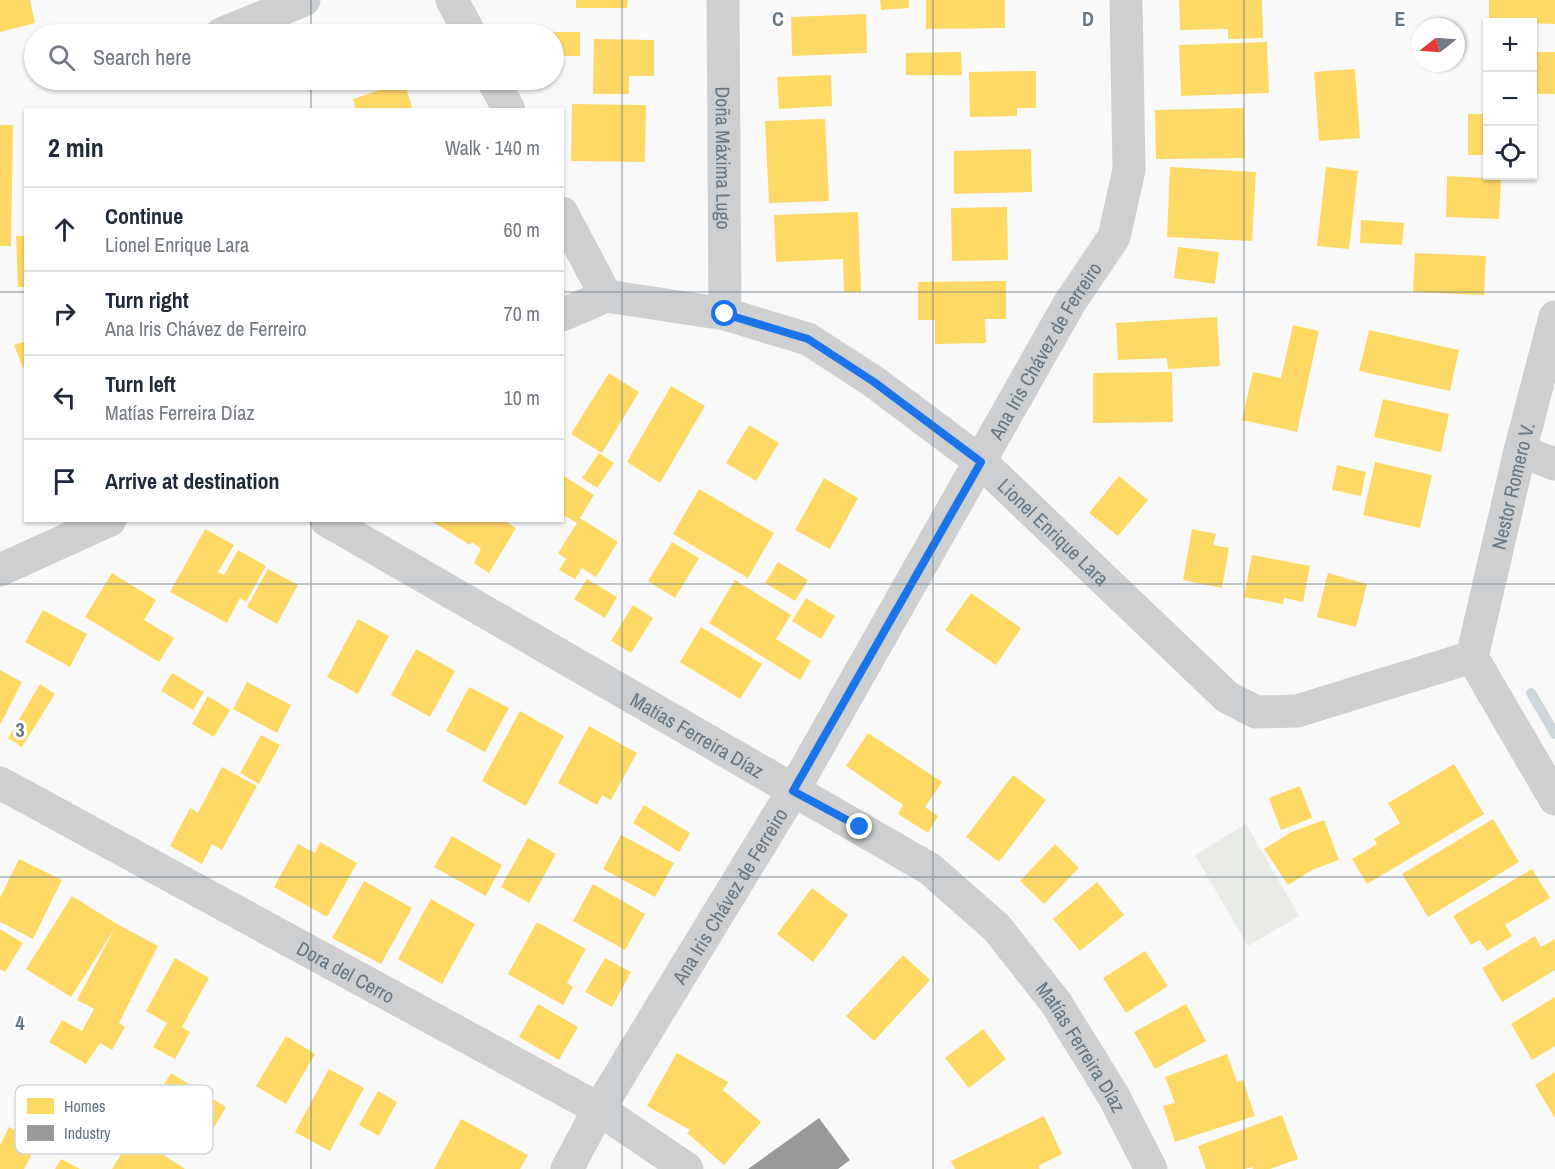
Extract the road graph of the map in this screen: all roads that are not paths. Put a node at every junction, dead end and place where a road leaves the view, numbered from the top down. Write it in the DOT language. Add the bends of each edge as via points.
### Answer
graph roads {
  1 [pos="304,0"];
  2 [pos="452,0"];
  3 [pos="723,0"];
  4 [pos="1126,0"];
  5 [pos="245,24"];
  6 [pos="465,24"];
  7 [pos="498,90"];
  8 [pos="508,108"];
  9 [pos="564,217"];
  10 [pos="606,296"];
  11 [pos="564,314"];
  12 [pos="725,314"];
  13 [pos="1555,316"];
  14 [pos="1520,451"];
  15 [pos="981,462"];
  16 [pos="1555,464"];
  17 [pos="106,522"];
  18 [pos="329,522"];
  19 [pos="0,570"];
  20 [pos="1472,657"];
  21 [pos="0,783"];
  22 [pos="793,791"];
  23 [pos="1555,799"];
  24 [pos="599,1109"];
  25 [pos="567,1169"];
  26 [pos="687,1169"];
  27 [pos="1151,1169"];
  1 -- 5 [label="street"];
  2 -- 6 [label="street"];
  3 -- 12 [label="street, Doña Máxima Lugo"];
  4 -- 15 [label="street, Ana Iris Chávez de Ferreiro" via="1129,170 1114,237 1069,304"];
  7 -- 8 [label="street"];
  9 -- 10 [label="street"];
  10 -- 11 [label="street"];
  10 -- 12 [label="street, Lionel Enrique Lara"];
  12 -- 15 [label="street, Lionel Enrique Lara" via="808,339 874,382"];
  13 -- 14 [label="street, Nestor Romero V."];
  14 -- 16 [label="street"];
  14 -- 20 [label="street, Nestor Romero V."];
  15 -- 20 [label="street, Lionel Enrique Lara" via="1227,697 1256,712 1297,711"];
  15 -- 22 [label="street, Ana Iris Chávez de Ferreiro"];
  17 -- 19 [label="street"];
  18 -- 22 [label="street, Matías Ferreira Díaz"];
  20 -- 23 [label="street"];
  21 -- 24 [label="street, Dora del Cerro"];
  22 -- 24 [label="street, Ana Iris Chávez de Ferreiro"];
  22 -- 27 [label="street, Matías Ferreira Díaz" via="930,869 997,928 1056,1003 1113,1095"];
  24 -- 25 [label="street, Ana Iris Chávez de Ferreiro"];
  24 -- 26 [label="street, Dora del Cerro"];
}
